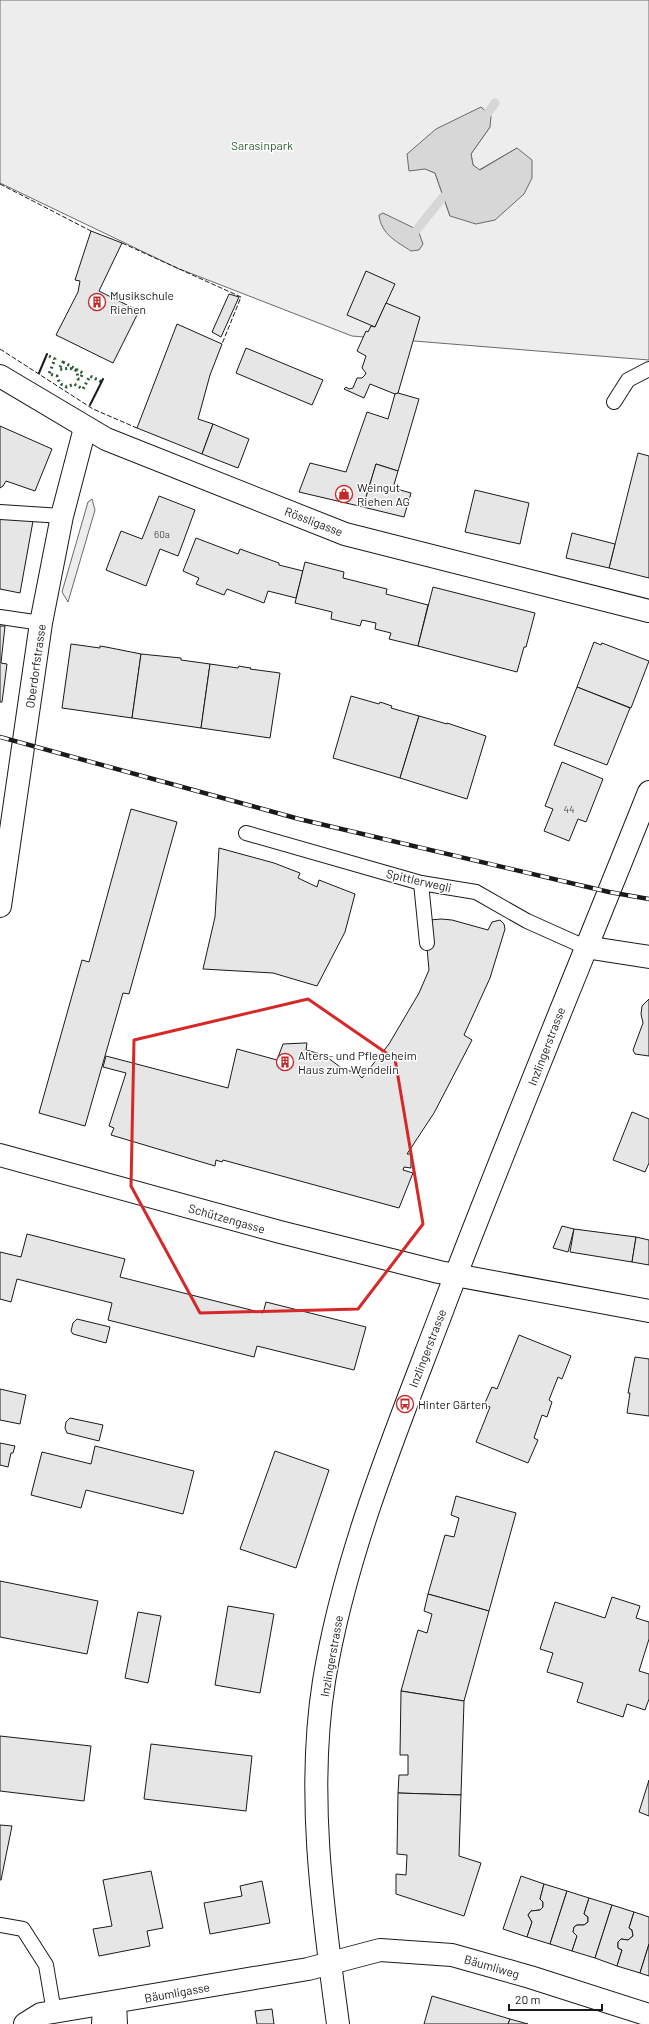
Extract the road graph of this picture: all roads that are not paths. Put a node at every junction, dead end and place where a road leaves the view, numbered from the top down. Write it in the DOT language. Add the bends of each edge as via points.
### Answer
graph roads {
  1 [pos="649,369"];
  2 [pos="0,376"];
  3 [pos="614,402"];
  4 [pos="85,428"];
  5 [pos="0,512"];
  6 [pos="62,516"];
  7 [pos="649,610"];
  8 [pos="0,617"];
  9 [pos="41,623"];
  10 [pos="649,792"];
  11 [pos="246,833"];
  12 [pos="421,883"];
  13 [pos="0,906"];
  14 [pos="427,943"];
  15 [pos="585,947"];
  16 [pos="649,957"];
  17 [pos="0,1155"];
  18 [pos="455,1275"];
  19 [pos="649,1310"];
  20 [pos="0,1925"];
  21 [pos="330,1963"];
  22 [pos="105,2010"];
  23 [pos="54,2012"];
  24 [pos="649,2015"];
  25 [pos="25,2024"];
  26 [pos="116,2024"];
  27 [pos="338,2024"];
  1 -- 3 [label="lane" via="628,380"];
  2 -- 4 [label="street, Rössligasse"];
  4 -- 6 [label="street, Oberdorfstrasse"];
  4 -- 7 [label="street, Rössligasse" via="113,442 345,534"];
  5 -- 6 [label="lane"];
  6 -- 9 [label="street, Oberdorfstrasse"];
  8 -- 9 [label="lane"];
  9 -- 13 [label="street, Oberdorfstrasse"];
  10 -- 15 [label="street, Inzlingerstrasse"];
  11 -- 12 [label="lane, Spittlerwegli"];
  12 -- 14 [label="lane"];
  12 -- 15 [label="lane, Spittlerwegli" via="476,892 527,921"];
  15 -- 16 [label="street"];
  15 -- 18 [label="street, Inzlingerstrasse"];
  17 -- 18 [label="street, Schützengasse" via="280,1232"];
  18 -- 19 [label="street"];
  18 -- 21 [label="street, Inzlingerstrasse" via="405,1404 364,1522 343,1592 324,1683 317,1758 318,1836"];
  20 -- 23 [label="lane" via="23,1929 46,1965"];
  21 -- 22 [label="street, Bäumligasse"];
  21 -- 24 [label="street, Bäumliweg" via="380,1950 452,1955 530,1976"];
  21 -- 27 [label="street, Inzlingerstrasse"];
  22 -- 23 [label="street, Bäumligasse"];
  22 -- 26 [label="street"];
  23 -- 25 [label="street, Bäumligasse" via="41,2014"];
}
